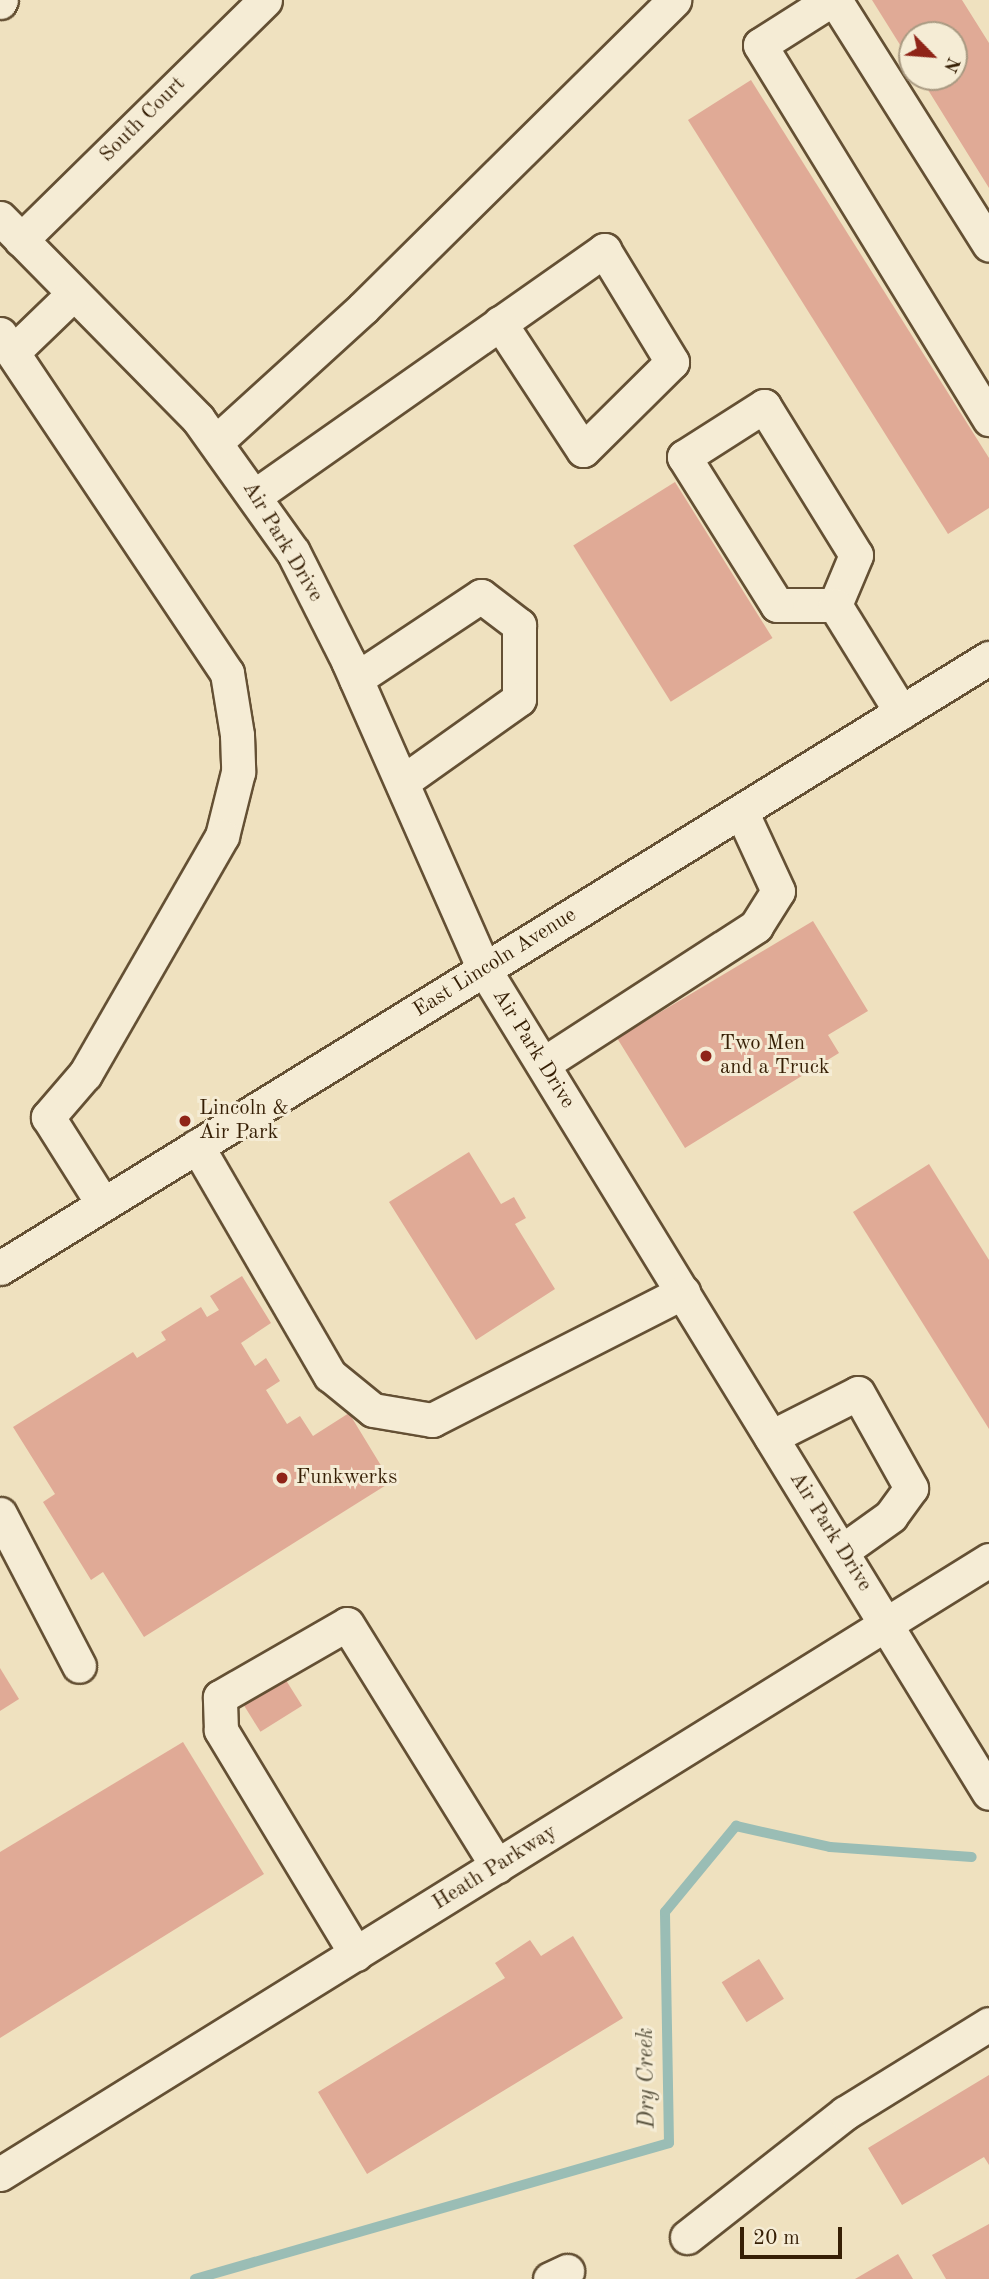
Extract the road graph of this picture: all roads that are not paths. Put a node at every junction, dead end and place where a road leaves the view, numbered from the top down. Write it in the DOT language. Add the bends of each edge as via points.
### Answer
graph roads {
  1 [pos="265,0"];
  2 [pos="674,0"];
  3 [pos="833,0"];
  4 [pos="11,229"];
  5 [pos="989,245"];
  6 [pos="74,293"];
  7 [pos="500,323"];
  8 [pos="7,343"];
  9 [pos="989,419"];
  10 [pos="217,441"];
  11 [pos="256,495"];
  12 [pos="835,605"];
  13 [pos="989,658"];
  14 [pos="356,679"];
  15 [pos="901,712"];
  16 [pos="402,782"];
  17 [pos="741,811"];
  18 [pos="484,969"];
  19 [pos="543,1064"];
  20 [pos="197,1146"];
  21 [pos="103,1204"];
  22 [pos="0,1268"];
  23 [pos="682,1292"];
  24 [pos="771,1437"];
  25 [pos="0,1514"];
  26 [pos="842,1551"];
  27 [pos="989,1560"];
  28 [pos="887,1624"];
  29 [pos="79,1666"];
  30 [pos="989,1793"];
  31 [pos="497,1866"];
  32 [pos="356,1954"];
  33 [pos="989,2024"];
  34 [pos="0,2174"];
  35 [pos="687,2237"];
  1 -- 4 [label="street, South Court"];
  2 -- 10 [label="street" via="363,308"];
  3 -- 5 [label="street"];
  3 -- 9 [label="street" via="760,45"];
  4 -- 6 [label="street, Air Park Drive"];
  6 -- 8 [label="street"];
  6 -- 10 [label="street, Air Park Drive"];
  7 -- 7 [label="street" via="604,250 672,362 583,450"];
  7 -- 11 [label="street"];
  8 -- 21 [label="street" via="228,673 237,735 239,772 222,836 85,1074 48,1117"];
  10 -- 11 [label="street, Air Park Drive"];
  11 -- 14 [label="street, Air Park Drive" via="293,552"];
  12 -- 12 [label="street" via="778,604 684,457 764,406 856,555"];
  12 -- 15 [label="street"];
  13 -- 15 [label="street, East Lincoln Avenue"];
  14 -- 16 [label="street, Air Park Drive"];
  14 -- 16 [label="street" via="481,596 519,625 519,699"];
  15 -- 17 [label="street, East Lincoln Avenue"];
  16 -- 18 [label="street, Air Park Drive"];
  17 -- 18 [label="street, East Lincoln Avenue"];
  17 -- 19 [label="street" via="778,891 756,926"];
  18 -- 19 [label="street, Air Park Drive"];
  18 -- 20 [label="street, East Lincoln Avenue"];
  19 -- 23 [label="street, Air Park Drive"];
  20 -- 21 [label="street, East Lincoln Avenue"];
  20 -- 23 [label="street" via="330,1375 373,1410 432,1420"];
  21 -- 22 [label="street, East Lincoln Avenue"];
  23 -- 24 [label="street, Air Park Drive"];
  24 -- 26 [label="street, Air Park Drive"];
  24 -- 26 [label="street" via="859,1392 911,1488 891,1516"];
  25 -- 29 [label="street"];
  26 -- 28 [label="street, Air Park Drive"];
  27 -- 28 [label="street, Heath Parkway"];
  28 -- 30 [label="street, Air Park Drive"];
  28 -- 31 [label="street, Heath Parkway"];
  31 -- 32 [label="street, Heath Parkway"];
  31 -- 32 [label="street" via="347,1624 220,1697 221,1730"];
  32 -- 34 [label="street, Heath Parkway"];
  33 -- 35 [label="street" via="845,2113"];
}
